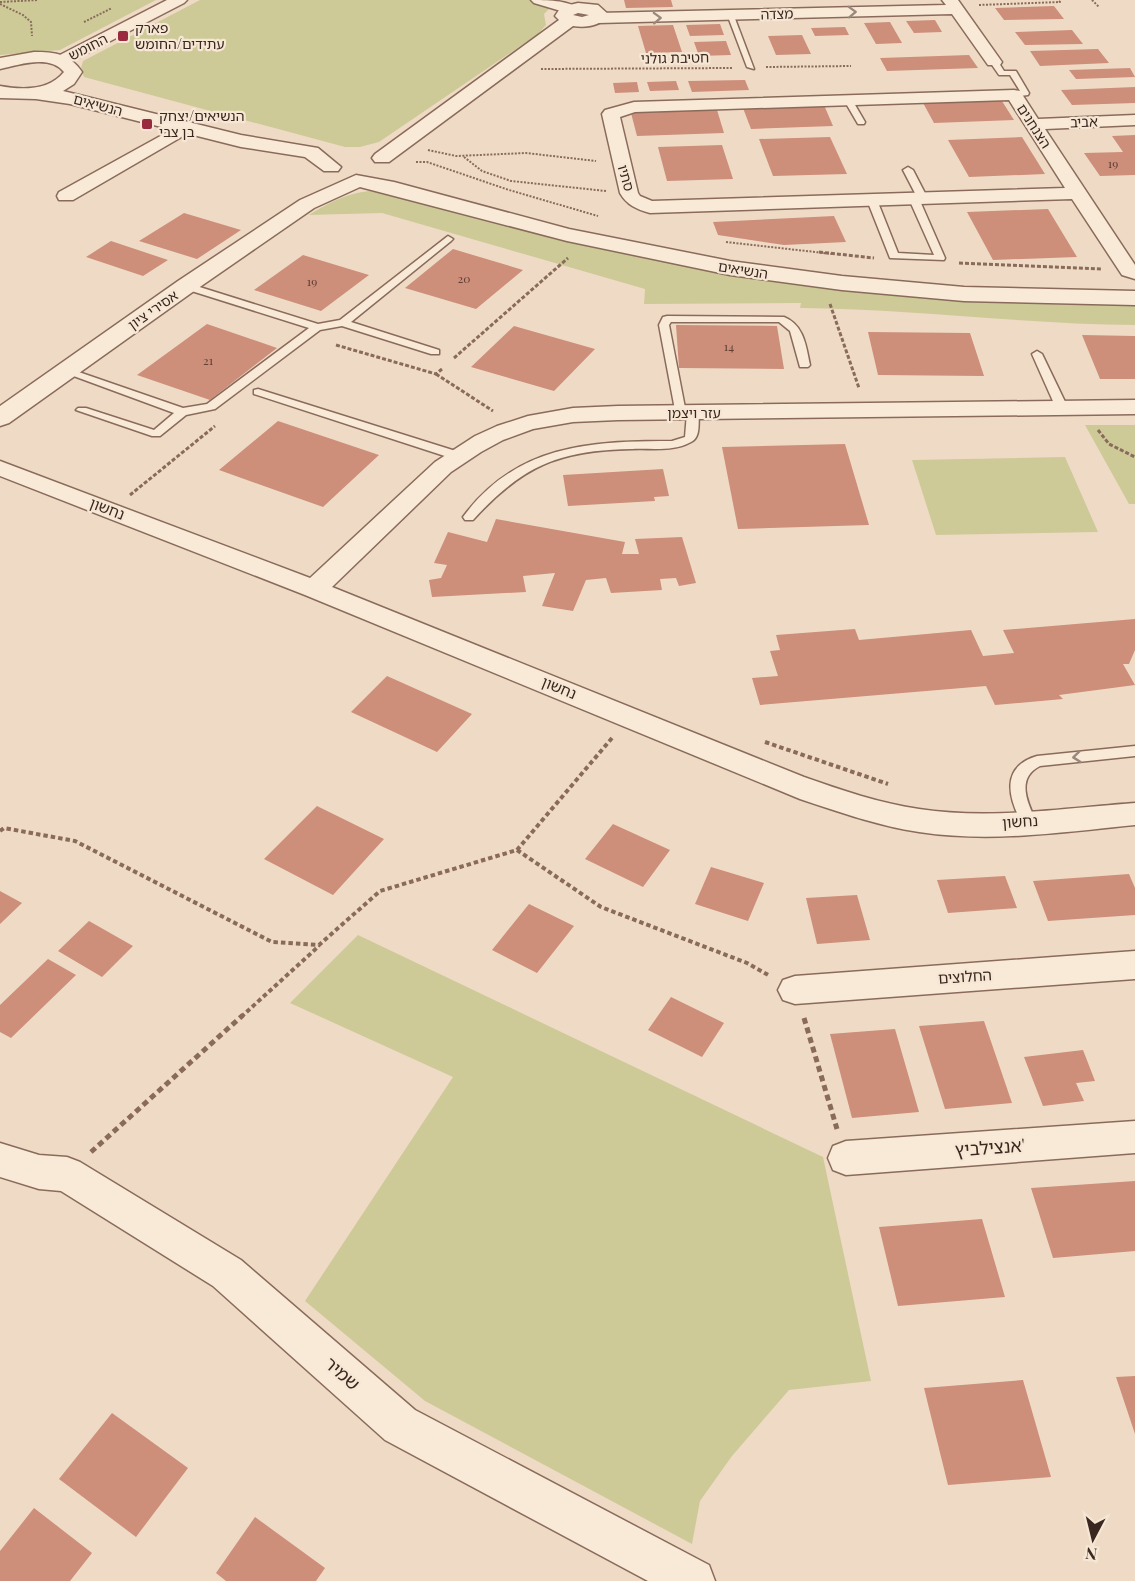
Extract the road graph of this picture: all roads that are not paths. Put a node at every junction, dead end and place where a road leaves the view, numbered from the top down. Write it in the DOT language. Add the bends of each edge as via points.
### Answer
graph roads {
  1 [pos="179,0"];
  2 [pos="539,0"];
  3 [pos="953,5"];
  4 [pos="584,11"];
  5 [pos="730,16"];
  6 [pos="994,62"];
  7 [pos="2,63"];
  8 [pos="751,67"];
  9 [pos="65,69"];
  10 [pos="0,93"];
  11 [pos="36,93"];
  12 [pos="1014,95"];
  13 [pos="848,100"];
  14 [pos="1135,120"];
  15 [pos="861,122"];
  16 [pos="1033,124"];
  17 [pos="184,128"];
  18 [pos="367,161"];
  19 [pos="908,170"];
  20 [pos="359,181"];
  21 [pos="1078,193"];
  22 [pos="66,195"];
  23 [pos="918,199"];
  24 [pos="872,200"];
  25 [pos="308,204"];
  26 [pos="448,239"];
  27 [pos="1129,279"];
  28 [pos="186,286"];
  29 [pos="1135,298"];
  30 [pos="343,323"];
  31 [pos="317,327"];
  32 [pos="435,352"];
  33 [pos="1037,354"];
  34 [pos="804,365"];
  35 [pos="66,371"];
  36 [pos="258,392"];
  37 [pos="1135,406"];
  38 [pos="1062,408"];
  39 [pos="82,410"];
  40 [pos="182,412"];
  41 [pos="686,413"];
  42 [pos="0,418"];
  43 [pos="458,456"];
  44 [pos="0,468"];
  45 [pos="469,517"];
  46 [pos="314,589"];
  47 [pos="1135,751"];
  48 [pos="1135,814"];
  49 [pos="1028,821"];
  50 [pos="1135,965"];
  51 [pos="795,990"];
  52 [pos="1135,1137"];
  53 [pos="846,1158"];
  54 [pos="0,1160"];
  55 [pos="693,1581"];
  1 -- 9 [label="street, החומש"];
  2 -- 4 [label="street, מצדה"];
  5 -- 3 [label="street, מצדה, one-way"];
  3 -- 6 [label="street, הצנחנים"];
  4 -- 5 [label="street, מצדה, one-way"];
  4 -- 18 [label="street, אסירי ציון"];
  5 -- 8 [label="lane"];
  6 -- 12 [label="lane, הצנחנים" via="1002,73 1013,73 1025,93"];
  7 -- 9 [label="street, הנשיאים" via="42,58"];
  9 -- 11 [label="street" via="51,89"];
  9 -- 18 [label="street, הנשיאים" via="150,102"];
  10 -- 11 [label="street, הנשיאים"];
  11 -- 17 [label="street, הנשיאים" via="72,98"];
  12 -- 13 [label="street, סתיו"];
  12 -- 16 [label="street, הצנחנים"];
  13 -- 15 [label="lane"];
  13 -- 24 [label="street, סתיו" via="634,107 611,114 611,120 629,193 633,200 650,207"];
  14 -- 16 [label="street, אביב"];
  16 -- 21 [label="street, הצנחנים"];
  17 -- 18 [label="street, הנשיאים"];
  17 -- 22 [label="street"];
  18 -- 20 [label="street, אסירי ציון" via="383,175"];
  18 -- 20 [label="street, הנשיאים" via="340,178"];
  18 -- 25 [label="street, אסירי ציון" via="324,187"];
  18 -- 27 [label="street, הנשיאים" via="409,179 573,222 735,254 923,277 1030,284"];
  19 -- 23 [label="lane"];
  20 -- 25 [label="street, אסירי ציון"];
  20 -- 29 [label="street, הנשיאים" via="557,233 730,268 964,294"];
  21 -- 23 [label="street, סתיו"];
  21 -- 27 [label="street, הצנחנים"];
  23 -- 24 [label="street, סתיו"];
  23 -- 24 [label="lane" via="940,258 894,256"];
  25 -- 28 [label="street, אסירי ציון"];
  26 -- 30 [label="lane"];
  28 -- 31 [label="lane"];
  28 -- 35 [label="street, אסירי ציון"];
  30 -- 31 [label="lane"];
  30 -- 32 [label="lane"];
  31 -- 40 [label="lane" via="211,407"];
  33 -- 38 [label="lane"];
  34 -- 41 [label="lane" via="795,328 789,321 667,319 663,325"];
  35 -- 40 [label="lane"];
  35 -- 42 [label="street, אסירי ציון"];
  36 -- 43 [label="lane"];
  37 -- 38 [label="street, עזר ויצמן"];
  38 -- 41 [label="street, עזר ויצמן"];
  39 -- 40 [label="lane" via="156,434"];
  41 -- 43 [label="street, עזר ויצמן" via="586,413 518,427"];
  41 -- 45 [label="lane" via="692,434 683,442 588,447 544,457 502,483"];
  43 -- 46 [label="street, עזר ויצמן"];
  44 -- 46 [label="street, נחשון"];
  46 -- 49 [label="street, נחשון" via="793,785 905,819 976,825"];
  47 -- 49 [label="lane, one-way" via="1025,765 1017,787"];
  48 -- 49 [label="street, נחשון"];
  50 -- 51 [label="street, החלוצים"];
  52 -- 53 [label="street, אנצילביץ'"];
  54 -- 55 [label="street, שמיר" via="39,1172 67,1174 227,1272 400,1425"];
}
